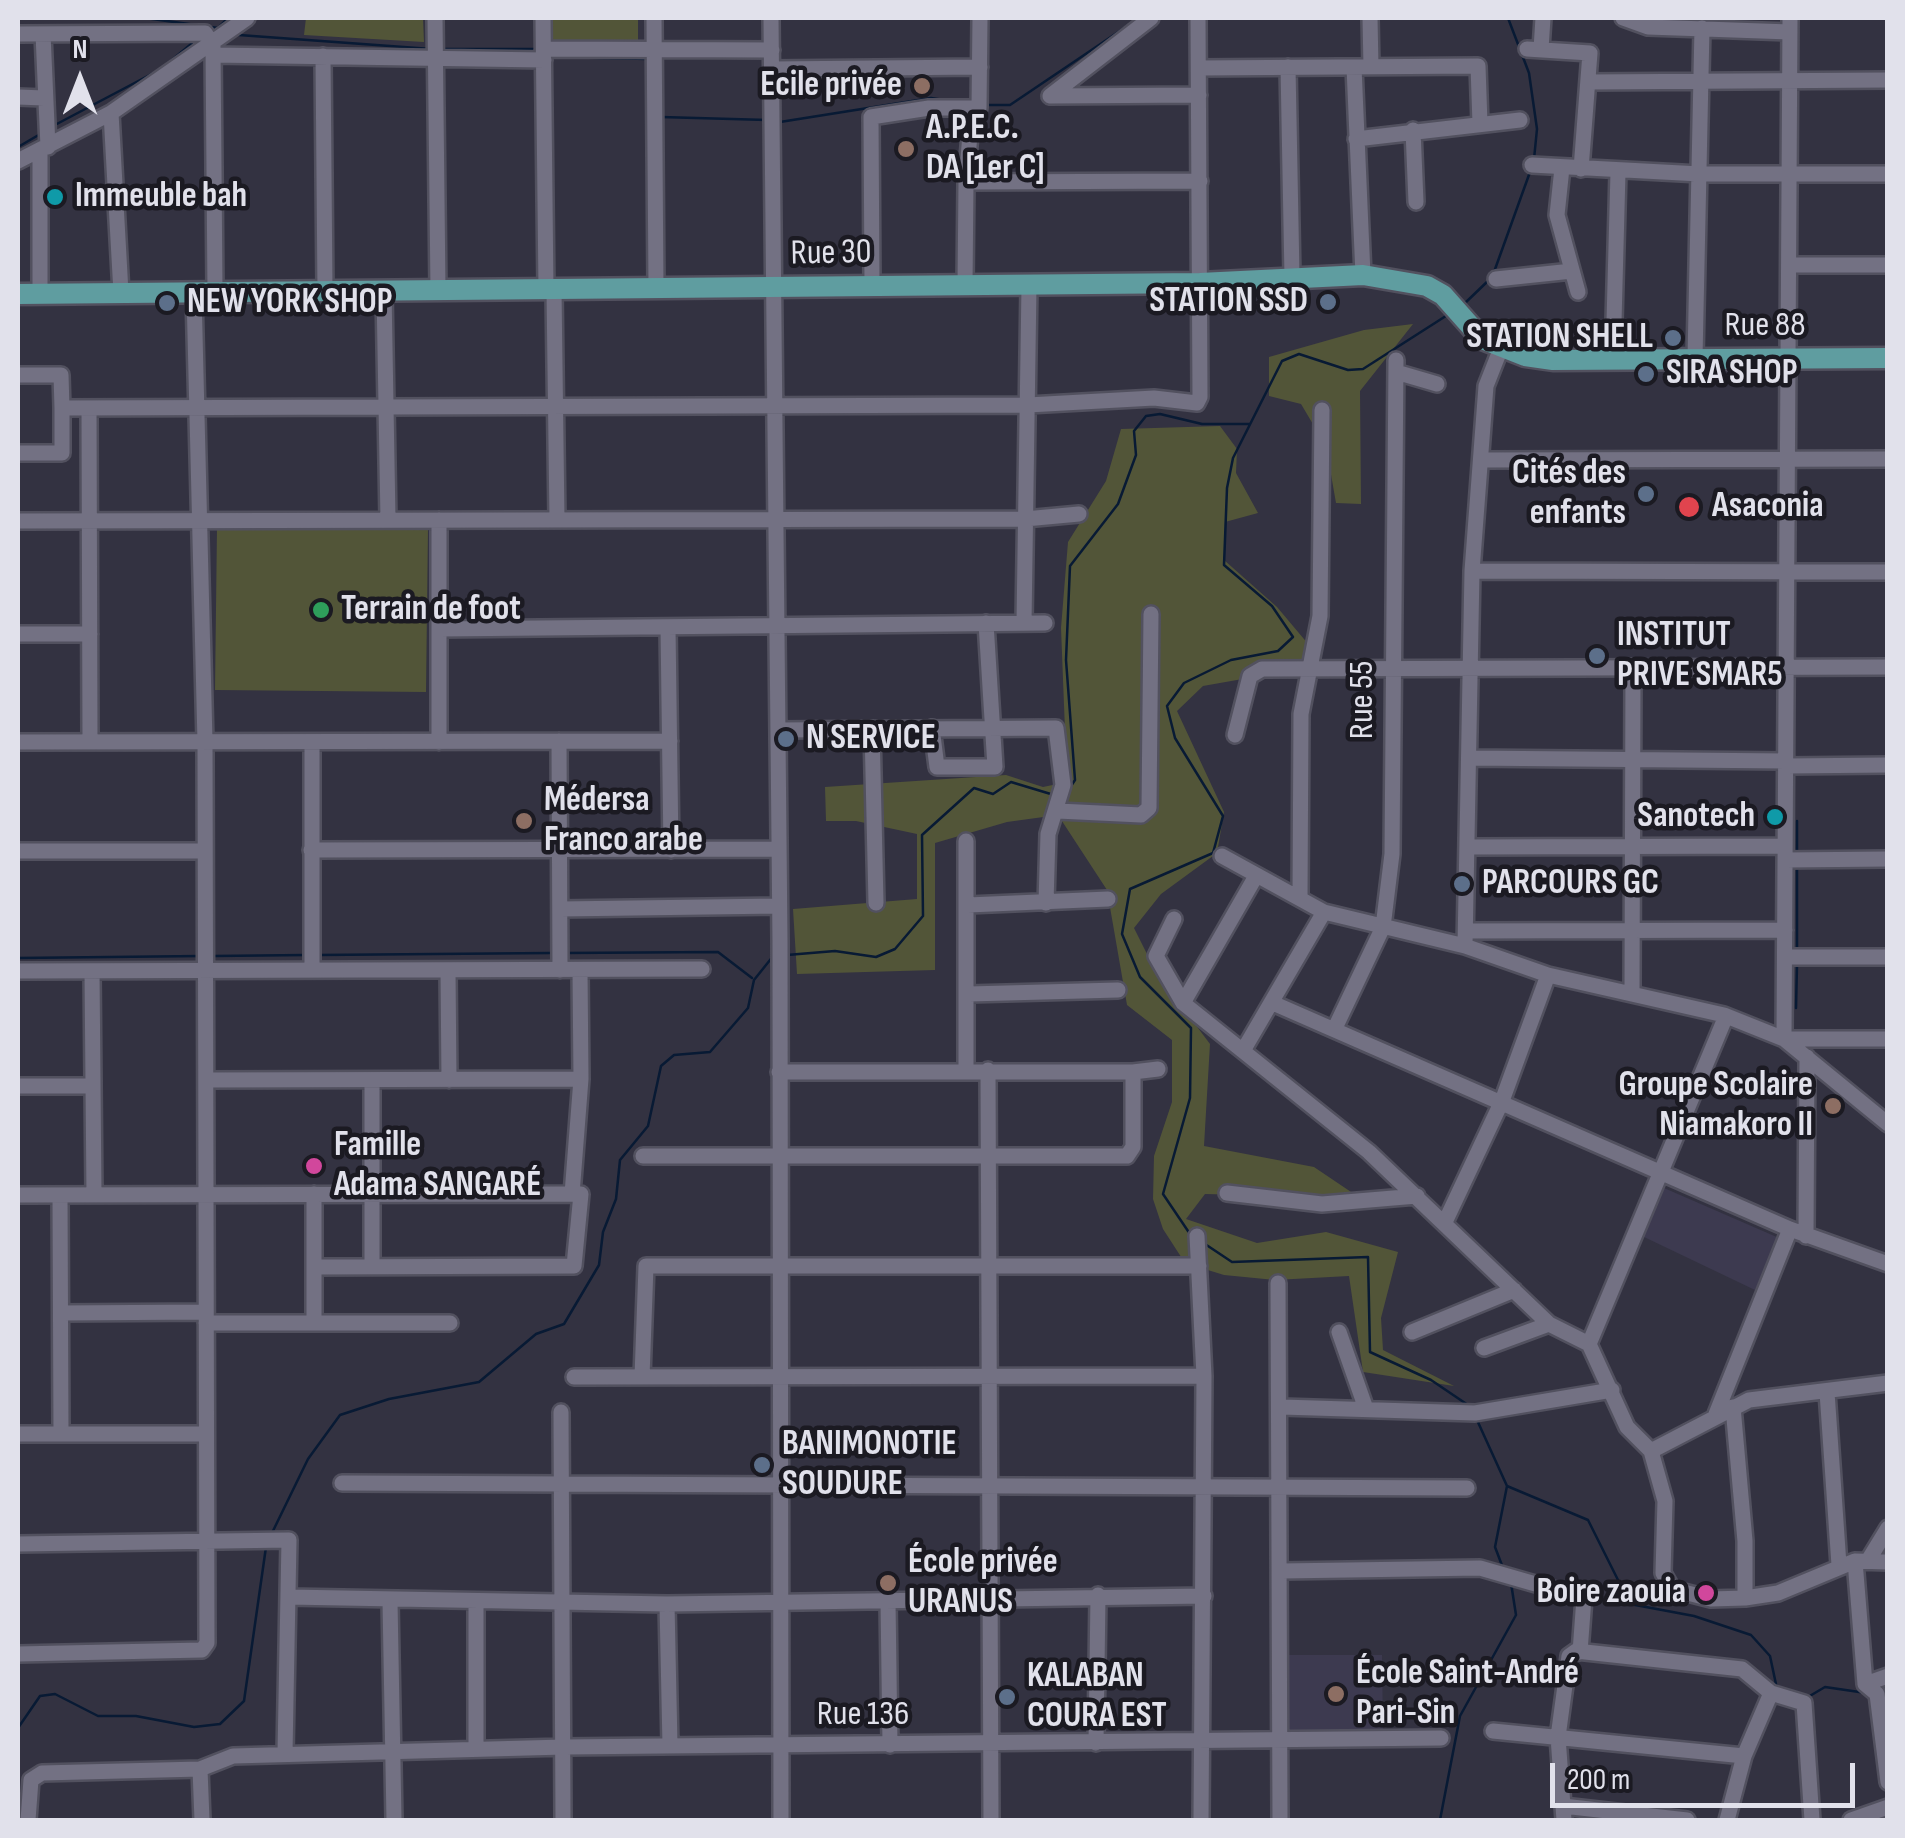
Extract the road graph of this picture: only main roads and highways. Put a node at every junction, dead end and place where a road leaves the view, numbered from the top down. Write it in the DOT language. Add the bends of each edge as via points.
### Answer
graph roads {
  1 [pos="18,294"];
  2 [pos="1443,296"];
  3 [pos="1888,358"];
  1 -- 2 [label="main road, Rue 30" via="1200,283 1363,275 1414,282"];
  2 -- 3 [label="main road, Rue 88" via="1470,328 1500,348 1553,360"];
}
